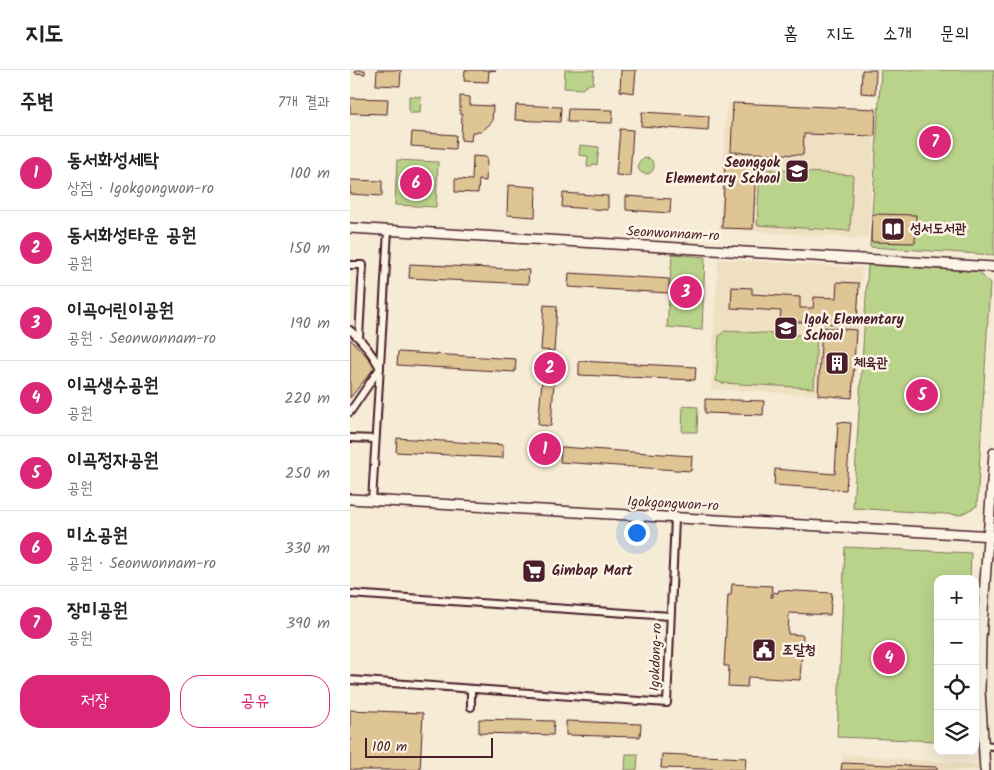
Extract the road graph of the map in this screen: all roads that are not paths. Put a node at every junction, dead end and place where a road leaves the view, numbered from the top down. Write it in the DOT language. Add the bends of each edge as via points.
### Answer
graph roads {
  1 [pos="350,228"];
  2 [pos="388,230"];
  3 [pos="350,264"];
  4 [pos="994,267"];
  5 [pos="350,330"];
  6 [pos="359,337"];
  7 [pos="380,368"];
  8 [pos="350,412"];
  9 [pos="350,438"];
  10 [pos="376,439"];
  11 [pos="994,453"];
  12 [pos="350,499"];
  13 [pos="372,501"];
  14 [pos="675,518"];
  15 [pos="991,536"];
  16 [pos="350,594"];
  17 [pos="670,616"];
  18 [pos="350,680"];
  19 [pos="471,689"];
  20 [pos="471,707"];
  21 [pos="984,746"];
  22 [pos="994,746"];
  23 [pos="985,770"];
  1 -- 2 [label="main road, Seonwonnam-ro"];
  2 -- 4 [label="main road, Seonwonnam-ro"];
  2 -- 7 [label="street"];
  3 -- 6 [label="street" via="363,265"];
  5 -- 6 [label="street"];
  6 -- 7 [label="street"];
  7 -- 8 [label="street"];
  7 -- 10 [label="street"];
  9 -- 10 [label="street"];
  10 -- 13 [label="street"];
  11 -- 15 [label="main road"];
  12 -- 13 [label="main road, Igokgongwon-ro"];
  13 -- 14 [label="main road, Igokgongwon-ro"];
  14 -- 15 [label="main road, Igokgongwon-ro"];
  14 -- 17 [label="street"];
  15 -- 21 [label="main road" via="980,682"];
  16 -- 17 [label="street, Igokdong-ro"];
  17 -- 19 [label="street, Igokdong-ro" via="667,703"];
  18 -- 19 [label="street, Igokdong-ro"];
  19 -- 20 [label="street"];
  21 -- 22 [label="street"];
  21 -- 23 [label="main road"];
}
